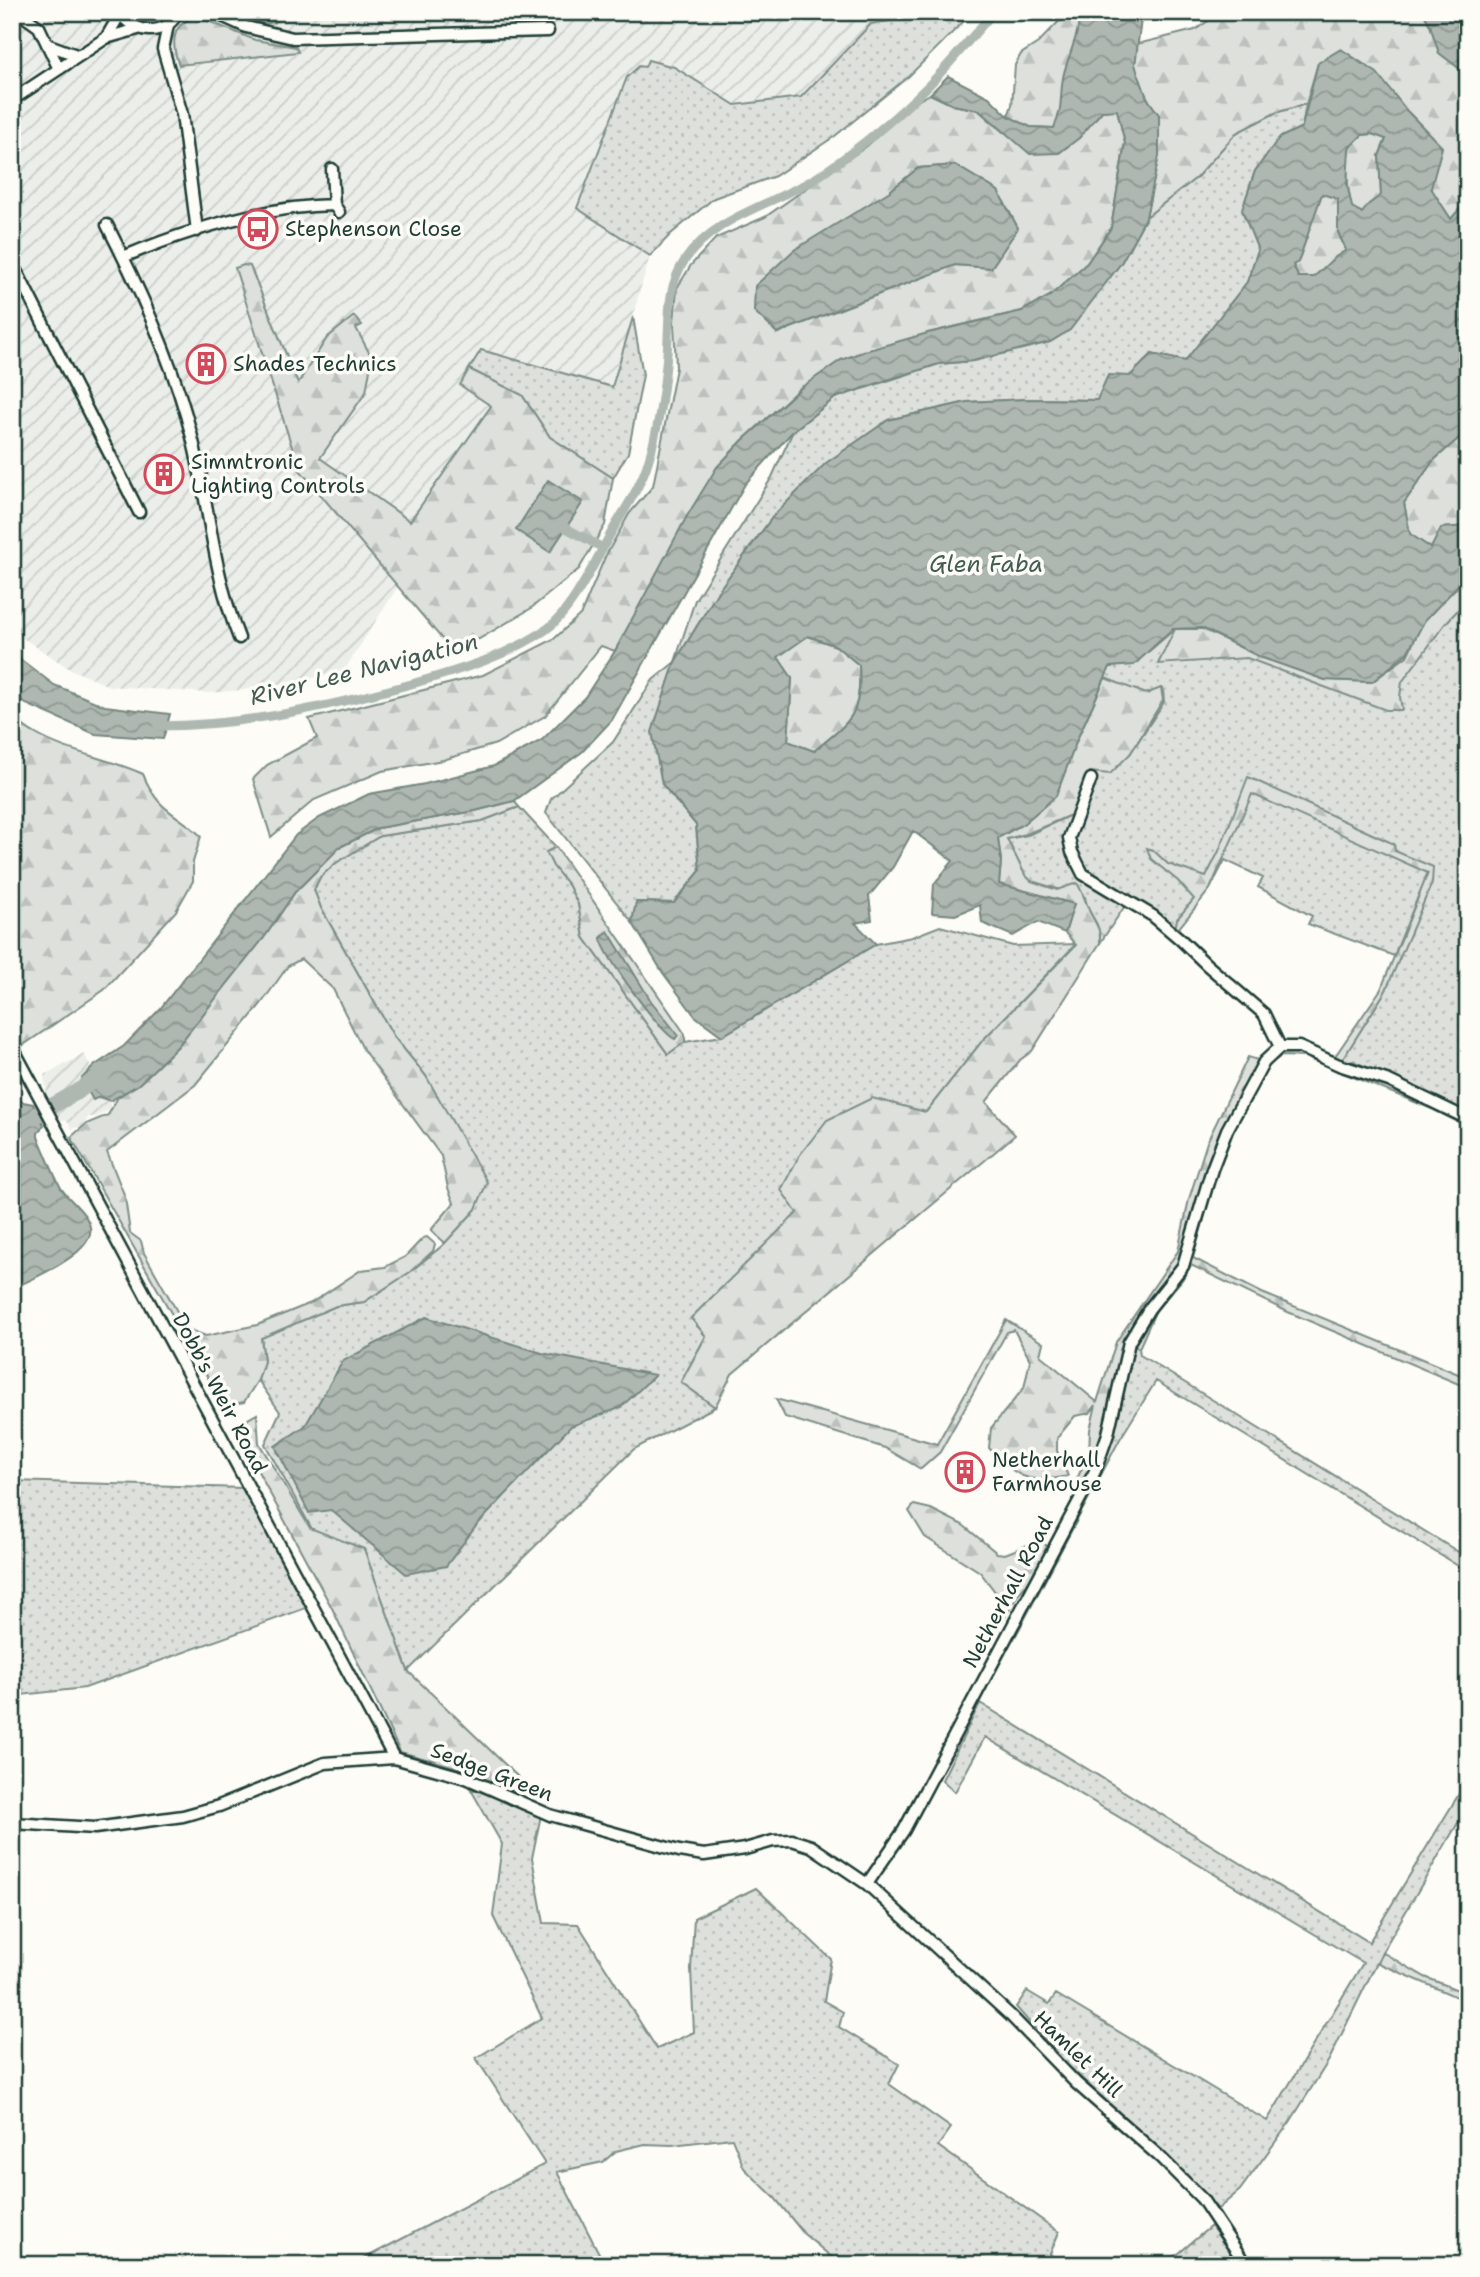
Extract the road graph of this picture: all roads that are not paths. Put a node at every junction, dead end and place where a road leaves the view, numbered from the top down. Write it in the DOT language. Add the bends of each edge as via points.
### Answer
graph roads {
  1 [pos="213,12"];
  2 [pos="20,13"];
  3 [pos="120,13"];
  4 [pos="179,13"];
  5 [pos="168,25"];
  6 [pos="138,29"];
  7 [pos="150,31"];
  8 [pos="548,31"];
  9 [pos="106,38"];
  10 [pos="50,46"];
  11 [pos="163,49"];
  12 [pos="79,56"];
  13 [pos="59,69"];
  14 [pos="12,100"];
  15 [pos="332,169"];
  16 [pos="107,225"];
  17 [pos="197,231"];
  18 [pos="123,257"];
  19 [pos="12,262"];
  20 [pos="139,512"];
  21 [pos="239,638"];
  22 [pos="1091,779"];
  23 [pos="12,1046"];
  24 [pos="1280,1047"];
  25 [pos="1468,1119"];
  26 [pos="394,1758"];
  27 [pos="12,1823"];
  28 [pos="867,1884"];
  29 [pos="1246,2265"];
  1 -- 8 [label="street" via="246,27 293,37"];
  2 -- 10 [label="street" via="38,27"];
  3 -- 6 [label="street"];
  3 -- 9 [label="street"];
  4 -- 5 [label="street"];
  5 -- 7 [label="street"];
  5 -- 11 [label="street"];
  6 -- 7 [label="street"];
  6 -- 9 [label="street"];
  7 -- 11 [label="street"];
  9 -- 12 [label="street"];
  10 -- 12 [label="street"];
  10 -- 13 [label="street"];
  11 -- 17 [label="street" via="182,114"];
  12 -- 13 [label="street"];
  13 -- 14 [label="street"];
  15 -- 17 [label="street" via="336,209 313,206"];
  16 -- 18 [label="street"];
  17 -- 18 [label="street"];
  18 -- 21 [label="street" via="190,429 221,584"];
  19 -- 20 [label="street"];
  22 -- 24 [label="street" via="1069,838 1083,874 1153,916 1181,939 1264,1014"];
  23 -- 26 [label="street, Dobb's Weir Road"];
  24 -- 25 [label="street" via="1299,1047 1389,1081"];
  24 -- 28 [label="street, Netherhall Road" via="1264,1062 1227,1130 1183,1266 1129,1342 1108,1434 1094,1471 904,1830"];
  26 -- 27 [label="street, Sedge Green" via="325,1763 183,1815 94,1828"];
  26 -- 28 [label="street, Sedge Green" via="466,1778 550,1815 679,1851 704,1854 792,1840 811,1846"];
  28 -- 29 [label="street, Hamlet Hill" via="1202,2199"];
}
